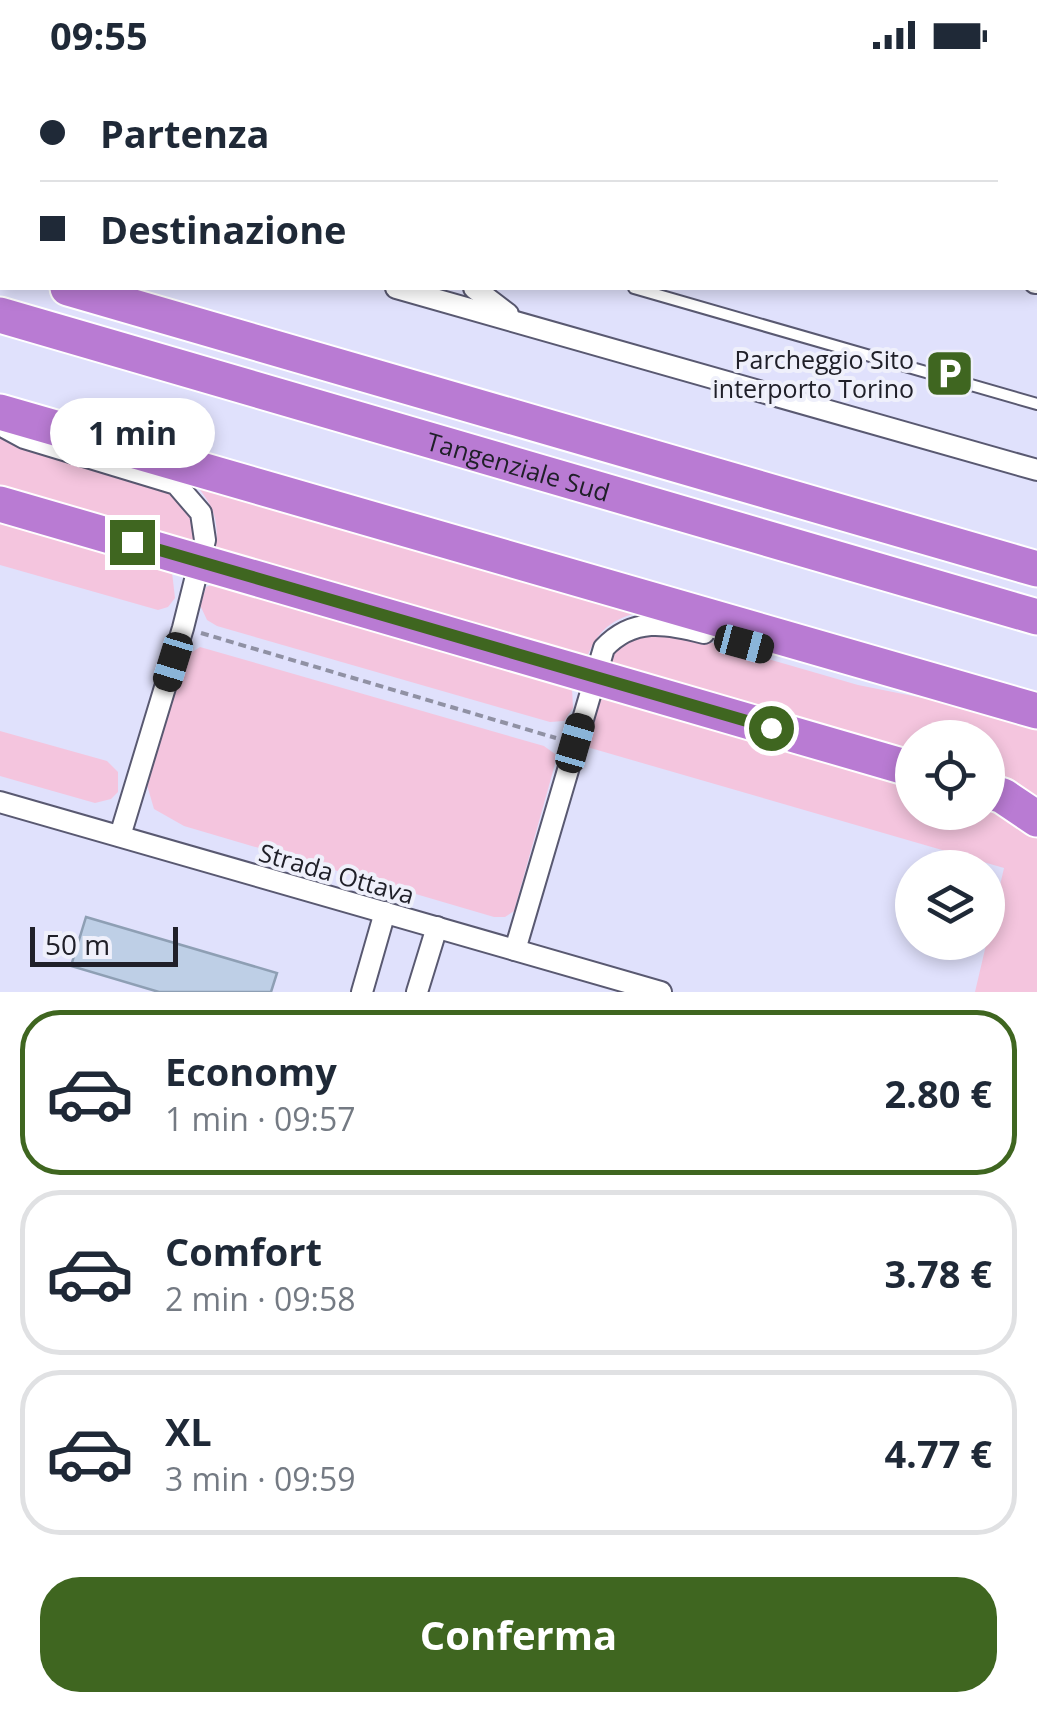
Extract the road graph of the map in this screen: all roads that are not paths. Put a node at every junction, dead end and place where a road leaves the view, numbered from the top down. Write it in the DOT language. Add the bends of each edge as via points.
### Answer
graph roads {
  1 [pos="75,290"];
  2 [pos="403,290"];
  3 [pos="476,290"];
  4 [pos="641,290"];
  5 [pos="0,316"];
  6 [pos="527,326"];
  7 [pos="1037,404"];
  8 [pos="0,412"];
  9 [pos="0,425"];
  10 [pos="1037,470"];
  11 [pos="0,504"];
  12 [pos="199,561"];
  13 [pos="1037,569"];
  14 [pos="1037,617"];
  15 [pos="594,676"];
  16 [pos="943,684"];
  17 [pos="1037,711"];
  18 [pos="895,764"];
  19 [pos="1005,797"];
  20 [pos="0,802"];
  21 [pos="1037,819"];
  22 [pos="120,836"];
  23 [pos="385,912"];
  24 [pos="437,927"];
  25 [pos="515,950"];
  26 [pos="362,992"];
  27 [pos="417,992"];
  28 [pos="661,992"];
  1 -- 13 [label="highway, Tangenziale Sud"];
  2 -- 6 [label="street"];
  3 -- 6 [label="street"];
  4 -- 7 [label="lane"];
  5 -- 14 [label="highway, Tangenziale Sud"];
  6 -- 10 [label="street"];
  8 -- 16 [label="highway"];
  9 -- 12 [label="street" via="176,484 205,527"];
  11 -- 12 [label="highway"];
  12 -- 15 [label="highway"];
  12 -- 22 [label="street"];
  15 -- 16 [label="street" via="614,638 667,623 782,654"];
  15 -- 18 [label="highway"];
  15 -- 25 [label="street"];
  16 -- 17 [label="highway"];
  19 -- 21 [label="highway"];
  20 -- 22 [label="street, Strada Ottava"];
  22 -- 23 [label="street, Strada Ottava"];
  23 -- 24 [label="street, Strada Ottava"];
  23 -- 26 [label="street"];
  24 -- 25 [label="street, Strada Ottava"];
  24 -- 27 [label="street"];
  25 -- 28 [label="street, Strada Ottava"];
}
